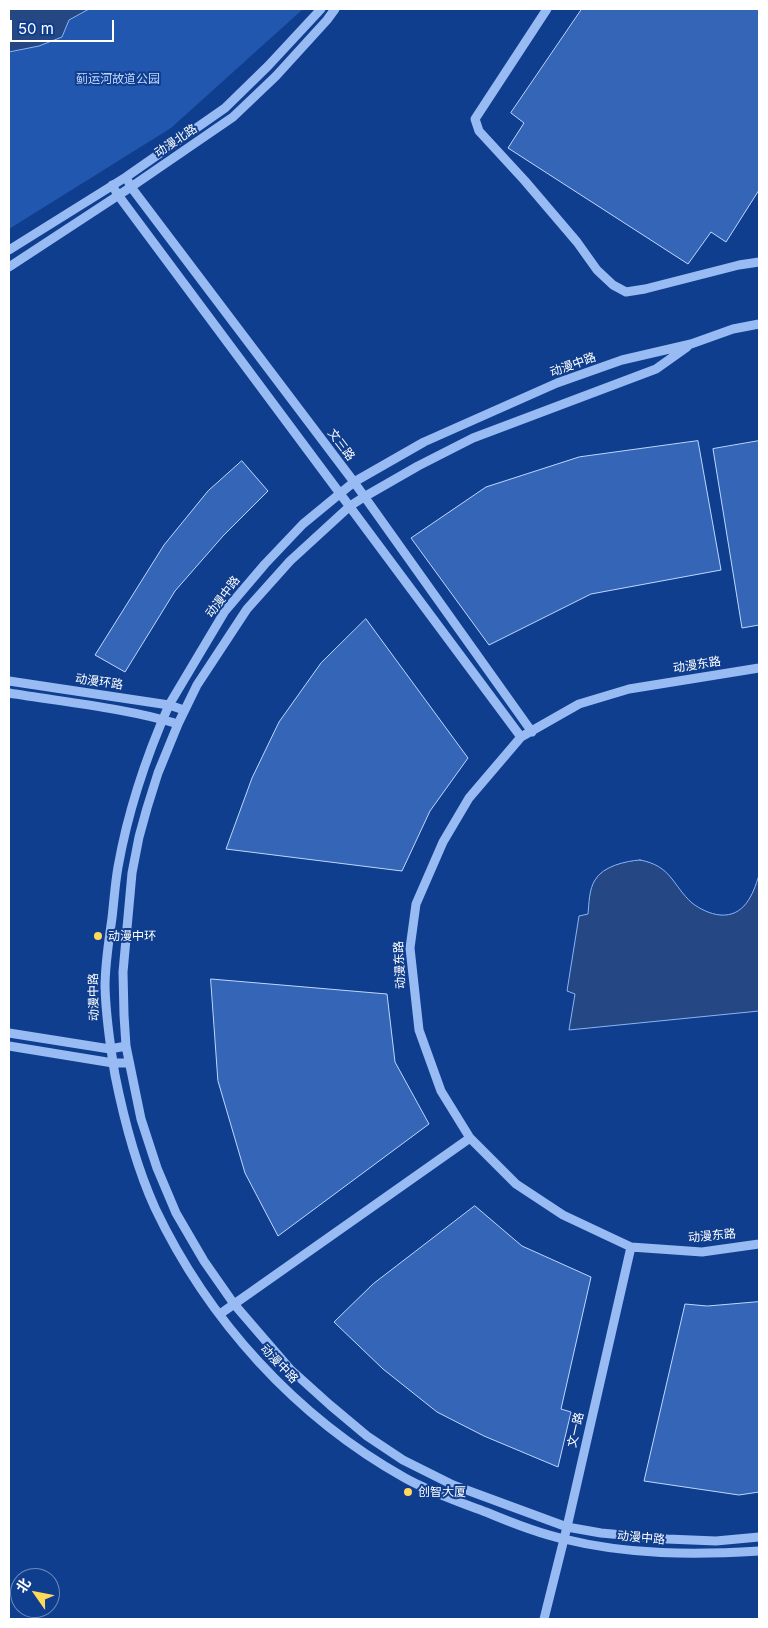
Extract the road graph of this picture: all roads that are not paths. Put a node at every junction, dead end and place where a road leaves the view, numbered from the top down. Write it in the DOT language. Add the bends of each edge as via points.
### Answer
graph roads {
  1 [pos="321,9"];
  2 [pos="335,9"];
  3 [pos="546,9"];
  4 [pos="126,177"];
  5 [pos="112,185"];
  6 [pos="131,187"];
  7 [pos="118,195"];
  8 [pos="9,250"];
  9 [pos="759,262"];
  10 [pos="9,267"];
  11 [pos="759,324"];
  12 [pos="692,344"];
  13 [pos="354,482"];
  14 [pos="340,493"];
  15 [pos="364,497"];
  16 [pos="350,506"];
  17 [pos="759,668"];
  18 [pos="9,681"];
  19 [pos="9,693"];
  20 [pos="169,705"];
  21 [pos="184,710"];
  22 [pos="163,719"];
  23 [pos="178,724"];
  24 [pos="532,732"];
  25 [pos="521,737"];
  26 [pos="9,1033"];
  27 [pos="9,1046"];
  28 [pos="126,1046"];
  29 [pos="110,1049"];
  30 [pos="113,1063"];
  31 [pos="129,1063"];
  32 [pos="470,1138"];
  33 [pos="759,1244"];
  34 [pos="631,1247"];
  35 [pos="234,1304"];
  36 [pos="220,1314"];
  37 [pos="567,1527"];
  38 [pos="759,1537"];
  39 [pos="564,1539"];
  40 [pos="759,1551"];
  41 [pos="544,1619"];
  1 -- 4 [label="street, 动漫北路" via="225,108"];
  2 -- 6 [label="street, 动漫北路" via="276,76 232,117"];
  3 -- 9 [label="street" via="476,119 478,131 525,181 597,270 626,292"];
  4 -- 5 [label="street, 动漫北路"];
  4 -- 6 [label="street, 文三路"];
  5 -- 7 [label="street"];
  5 -- 8 [label="street, 动漫北路"];
  6 -- 7 [label="street, 动漫北路"];
  6 -- 13 [label="street, 文三路"];
  7 -- 10 [label="street, 动漫北路"];
  7 -- 14 [label="street"];
  11 -- 12 [label="street, 动漫中路" via="733,328"];
  12 -- 13 [label="street, 动漫中路" via="622,360 557,383 424,442"];
  12 -- 15 [label="street, 动漫中路" via="656,370 473,438"];
  13 -- 14 [label="street, 动漫中路"];
  13 -- 15 [label="street, 文三路"];
  14 -- 16 [label="street"];
  14 -- 20 [label="street, 动漫中路" via="303,524 226,610"];
  15 -- 16 [label="street, 动漫中路"];
  15 -- 24 [label="street, 文三路"];
  16 -- 21 [label="street, 动漫中路" via="290,561 247,608"];
  16 -- 25 [label="street"];
  17 -- 24 [label="street, 动漫东路" via="628,689 579,704"];
  18 -- 20 [label="street, 动漫环路"];
  19 -- 22 [label="street, 动漫环路"];
  20 -- 21 [label="street, 动漫环路"];
  20 -- 22 [label="street, 动漫中路"];
  21 -- 23 [label="street, 动漫中路"];
  22 -- 23 [label="street, 动漫环路"];
  22 -- 29 [label="street, 动漫中路" via="141,774 118,868 105,984"];
  23 -- 28 [label="street, 动漫中路" via="158,773 132,873 123,972"];
  24 -- 25 [label="street, 动漫东路"];
  25 -- 32 [label="street, 动漫东路" via="469,798 443,842 416,904 410,948 419,1030 441,1091"];
  26 -- 29 [label="street"];
  27 -- 30 [label="street"];
  28 -- 29 [label="street"];
  28 -- 31 [label="street, 动漫中路"];
  29 -- 30 [label="street, 动漫中路"];
  30 -- 31 [label="street"];
  30 -- 36 [label="street, 动漫中路" via="123,1116 155,1207 185,1263"];
  31 -- 35 [label="street, 动漫中路" via="141,1119 176,1213"];
  32 -- 34 [label="street, 动漫东路" via="516,1184 563,1215"];
  32 -- 35 [label="street"];
  33 -- 34 [label="street, 动漫东路" via="702,1252"];
  34 -- 37 [label="street, 文一路"];
  35 -- 36 [label="street"];
  35 -- 37 [label="street, 动漫中路" via="290,1369 367,1436 403,1460 453,1485"];
  36 -- 39 [label="street, 动漫中路" via="257,1360 305,1408 384,1466 444,1496 525,1528"];
  37 -- 38 [label="street, 动漫中路" via="667,1539 716,1541"];
  37 -- 39 [label="street, 文一路"];
  39 -- 40 [label="street, 动漫中路" via="642,1552 714,1554"];
  39 -- 41 [label="street, 文一路"];
}
